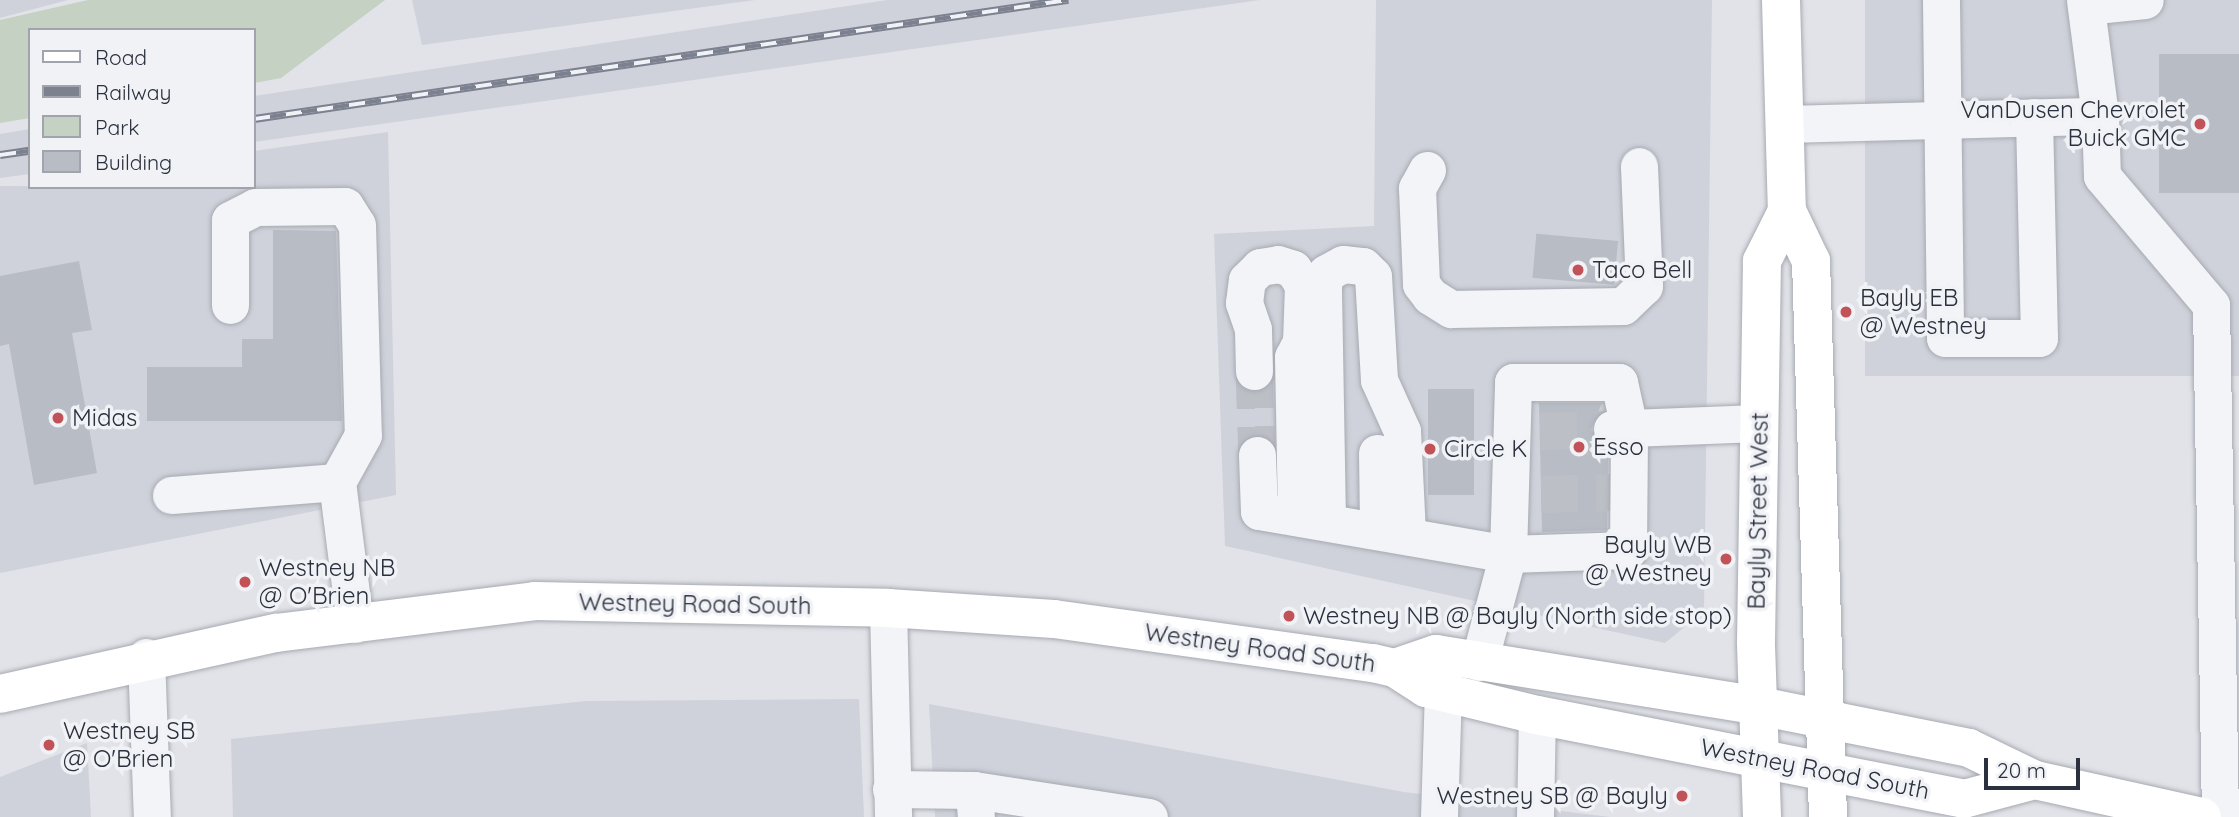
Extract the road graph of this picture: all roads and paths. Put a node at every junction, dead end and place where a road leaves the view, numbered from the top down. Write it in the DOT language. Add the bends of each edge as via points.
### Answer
graph roads {
  1 [pos="1781,0"];
  2 [pos="1941,0"];
  3 [pos="2145,0"];
  4 [pos="2086,3"];
  5 [pos="2100,116"];
  6 [pos="2034,117"];
  7 [pos="1944,120"];
  8 [pos="1785,124"];
  9 [pos="1639,166"];
  10 [pos="1427,170"];
  11 [pos="1787,211"];
  12 [pos="2225,305"];
  13 [pos="230,306"];
  14 [pos="1253,329"];
  15 [pos="1293,357"];
  16 [pos="1254,371"];
  17 [pos="1759,423"];
  18 [pos="1620,428"];
  19 [pos="1365,454"];
  20 [pos="1257,455"];
  21 [pos="337,482"];
  22 [pos="172,495"];
  23 [pos="1352,525"];
  24 [pos="1508,554"];
  25 [pos="888,608"];
  26 [pos="355,624"];
  27 [pos="146,657"];
  28 [pos="1479,662"];
  29 [pos="1395,668"];
  30 [pos="1443,692"];
  31 [pos="0,694"];
  32 [pos="1759,706"];
  33 [pos="1537,715"];
  34 [pos="1823,721"];
  35 [pos="1762,760"];
  36 [pos="1825,772"];
  37 [pos="2035,780"];
  38 [pos="892,803"];
  39 [pos="975,804"];
  40 [pos="152,817"];
  41 [pos="1149,817"];
  42 [pos="1438,817"];
  43 [pos="1535,817"];
  44 [pos="1762,817"];
  45 [pos="1828,817"];
  46 [pos="2202,817"];
  1 -- 8 [label="main road, Bayly Street West"];
  2 -- 7 [label="street"];
  3 -- 4 [label="street"];
  4 -- 5 [label="street"];
  5 -- 6 [label="street"];
  5 -- 12 [label="street" via="2102,176"];
  6 -- 7 [label="street"];
  6 -- 7 [label="street" via="2039,338 1945,338"];
  7 -- 8 [label="street"];
  8 -- 11 [label="main road, Bayly Street West"];
  9 -- 10 [label="street" via="1644,286 1639,298 1623,306 1583,307 1451,309 1430,296 1421,284 1417,188"];
  11 -- 17 [label="main road, Bayly Street West" via="1762,261"];
  11 -- 34 [label="main road, Bayly Street West" via="1811,261"];
  12 -- 46 [label="street"];
  13 -- 21 [label="street" via="230,220 255,207 345,206 357,225 363,435"];
  14 -- 15 [label="street"];
  14 -- 15 [label="street" via="1244,303 1247,280 1260,267 1293,269 1303,285 1301,342"];
  14 -- 16 [label="street"];
  15 -- 23 [label="street"];
  17 -- 18 [label="street"];
  17 -- 32 [label="main road, Bayly Street West"];
  18 -- 24 [label="street" via="1628,550"];
  18 -- 24 [label="street" via="1619,382 1513,382 1526,432 1527,494"];
  19 -- 23 [label="street"];
  20 -- 23 [label="street" via="1259,511"];
  21 -- 22 [label="street"];
  21 -- 26 [label="street"];
  23 -- 23 [label="street" via="1323,285 1326,273 1343,264 1363,266 1373,276 1379,380 1402,431"];
  23 -- 24 [label="street"];
  24 -- 28 [label="street"];
  25 -- 26 [label="main road, Westney Road South" via="535,601"];
  25 -- 29 [label="main road, Westney Road South" via="1054,619"];
  25 -- 38 [label="street"];
  26 -- 27 [label="main road, Westney Road South"];
  27 -- 31 [label="main road, Westney Road South"];
  27 -- 40 [label="street"];
  28 -- 29 [label="main road, Westney Road South" via="1436,654"];
  28 -- 32 [label="main road, Westney Road South"];
  29 -- 30 [label="main road, Westney Road South"];
  30 -- 33 [label="main road, Westney Road South"];
  30 -- 42 [label="street"];
  32 -- 34 [label="main road, Westney Road South"];
  32 -- 35 [label="main road, Bayly Street West"];
  33 -- 35 [label="main road, Westney Road South"];
  33 -- 43 [label="street"];
  34 -- 36 [label="main road, Bayly Street West"];
  34 -- 37 [label="main road, Westney Road South" via="1969,748"];
  35 -- 36 [label="main road, Westney Road South"];
  35 -- 44 [label="main road, Bayly Street West"];
  36 -- 37 [label="main road, Westney Road South" via="1964,799"];
  36 -- 45 [label="main road, Bayly Street West"];
  37 -- 46 [label="main road, Westney Road South"];
  38 -- 39 [label="street"];
  39 -- 41 [label="street"];
}
